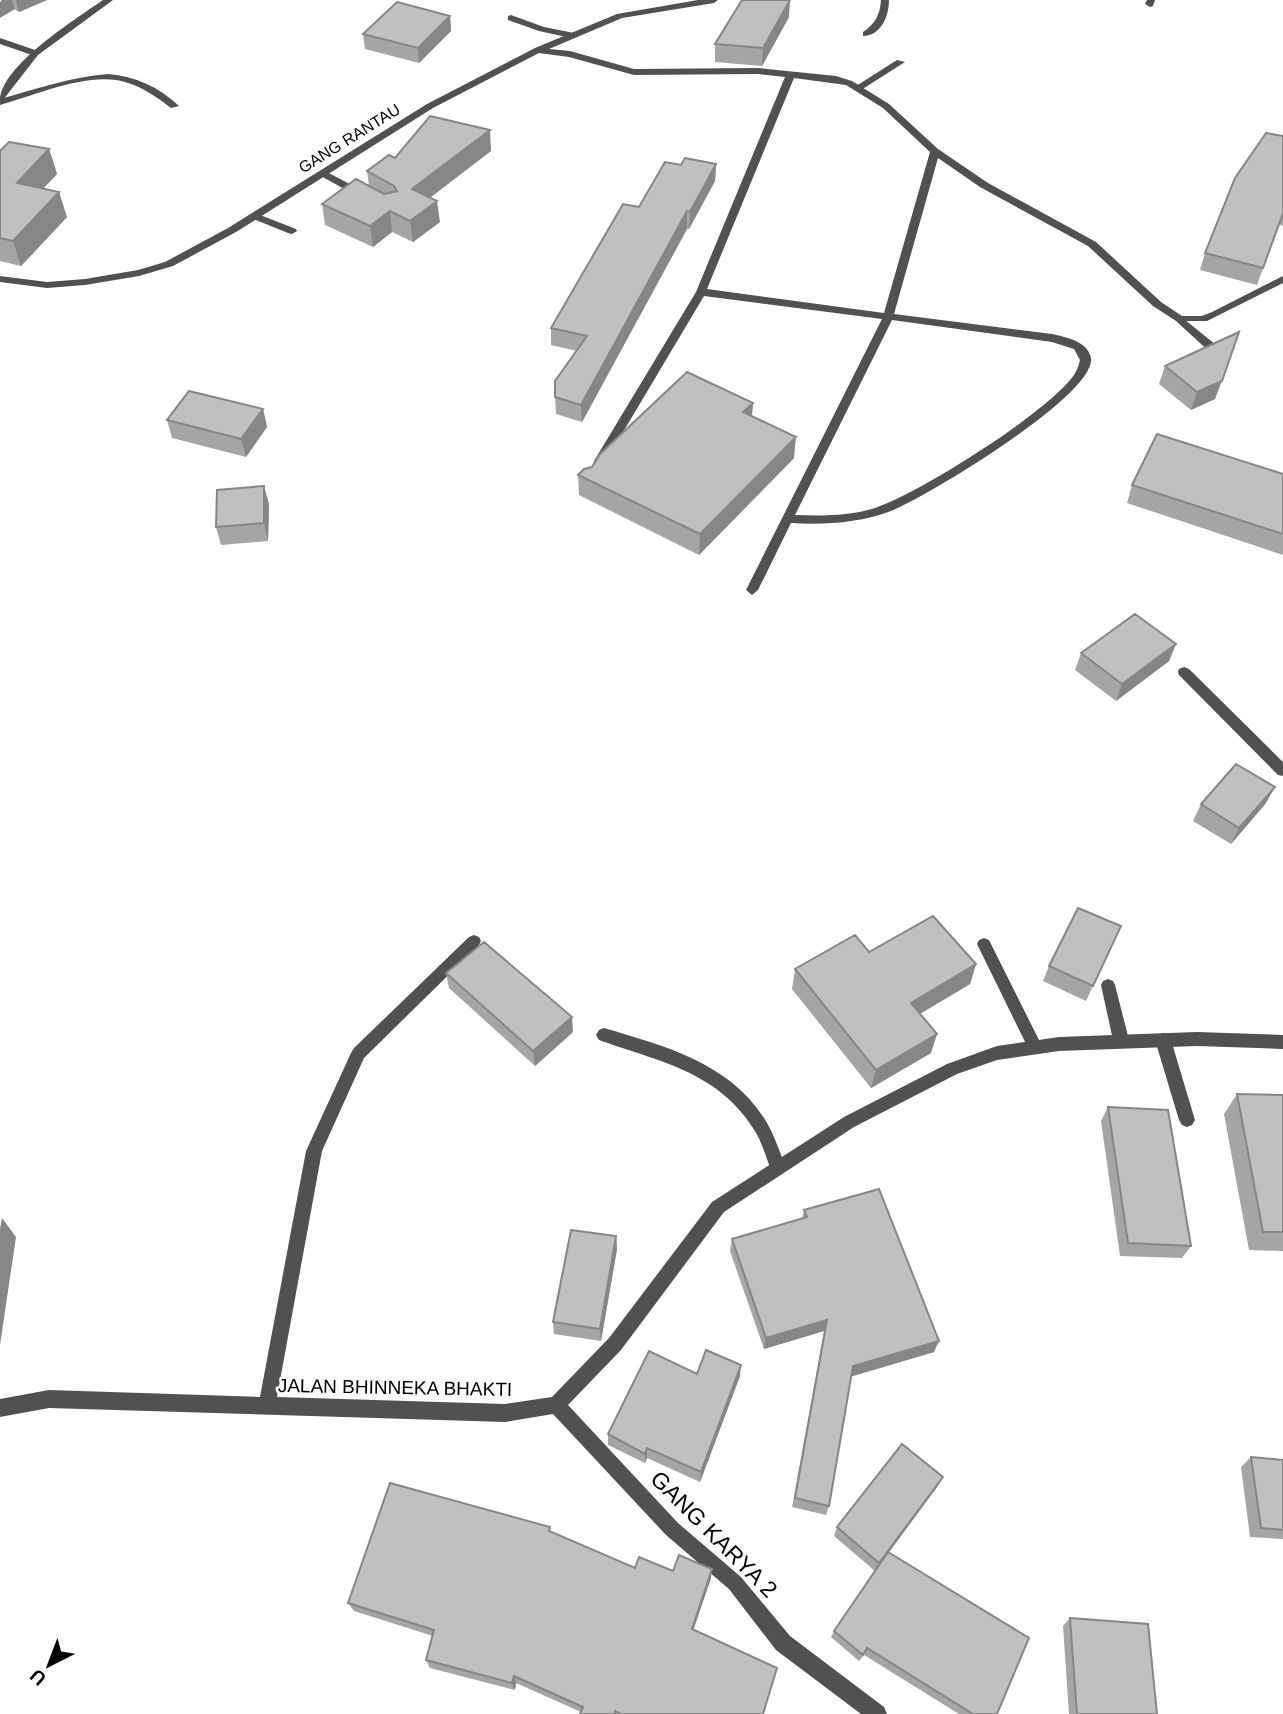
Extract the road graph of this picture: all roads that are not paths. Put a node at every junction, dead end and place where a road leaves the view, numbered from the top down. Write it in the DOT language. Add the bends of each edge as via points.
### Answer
graph roads {
  1 [pos="108,0"];
  2 [pos="714,0"];
  3 [pos="885,0"];
  4 [pos="512,18"];
  5 [pos="571,34"];
  6 [pos="866,34"];
  7 [pos="0,41"];
  8 [pos="538,50"];
  9 [pos="35,52"];
  10 [pos="901,62"];
  11 [pos="791,74"];
  12 [pos="858,88"];
  13 [pos="0,100"];
  14 [pos="174,106"];
  15 [pos="935,151"];
  16 [pos="323,173"];
  17 [pos="369,198"];
  18 [pos="255,216"];
  19 [pos="292,231"];
  20 [pos="0,279"];
  21 [pos="1283,279"];
  22 [pos="701,292"];
  23 [pos="888,317"];
  24 [pos="1180,319"];
  25 [pos="1216,351"];
  26 [pos="593,472"];
  27 [pos="789,519"];
  28 [pos="752,590"];
  29 [pos="1184,672"];
  30 [pos="1283,771"];
  31 [pos="474,941"];
  32 [pos="985,944"];
  33 [pos="1108,985"];
  34 [pos="604,1035"];
  35 [pos="1121,1040"];
  36 [pos="1163,1040"];
  37 [pos="1283,1042"];
  38 [pos="1035,1047"];
  39 [pos="1187,1121"];
  40 [pos="778,1167"];
  41 [pos="556,1405"];
  42 [pos="267,1406"];
  43 [pos="0,1408"];
  44 [pos="877,1714"];
  1 -- 9 [label="street"];
  2 -- 5 [label="street, GANG RANTAU" via="620,16"];
  3 -- 6 [label="street" via="878,26"];
  4 -- 5 [label="street"];
  5 -- 8 [label="street, GANG RANTAU"];
  7 -- 9 [label="street"];
  8 -- 11 [label="street" via="647,73 741,70"];
  8 -- 16 [label="street, GANG RANTAU" via="430,106"];
  9 -- 13 [label="street"];
  10 -- 12 [label="street"];
  11 -- 12 [label="street" via="836,79"];
  11 -- 22 [label="street"];
  12 -- 15 [label="street" via="886,106"];
  13 -- 14 [label="street" via="99,78 132,81"];
  15 -- 23 [label="street"];
  15 -- 24 [label="street" via="984,185 1092,244"];
  16 -- 17 [label="street"];
  16 -- 18 [label="street, GANG RANTAU"];
  18 -- 19 [label="street"];
  18 -- 20 [label="street, GANG RANTAU" via="194,253 139,273 63,284"];
  21 -- 24 [label="street" via="1216,314"];
  22 -- 23 [label="street"];
  22 -- 26 [label="street"];
  23 -- 27 [label="street"];
  23 -- 27 [label="street" via="1052,338 1078,347 1086,363 1062,394 931,487 860,516"];
  24 -- 25 [label="street"];
  27 -- 28 [label="street"];
  29 -- 30 [label="street"];
  31 -- 42 [label="street" via="359,1053 314,1151"];
  32 -- 38 [label="street"];
  33 -- 35 [label="street"];
  34 -- 40 [label="street" via="684,1059 731,1086 759,1122"];
  35 -- 36 [label="street"];
  35 -- 38 [label="street"];
  36 -- 37 [label="street"];
  36 -- 39 [label="street"];
  38 -- 40 [label="street" via="997,1053 952,1069 849,1122"];
  40 -- 41 [label="street" via="718,1207 615,1344"];
  41 -- 42 [label="street, JALAN BHINNEKA BHAKTI" via="505,1413"];
  41 -- 44 [label="street, GANG KARYA 2" via="673,1529 735,1583 783,1643"];
  42 -- 43 [label="street, JALAN BHINNEKA BHAKTI" via="49,1399"];
}
